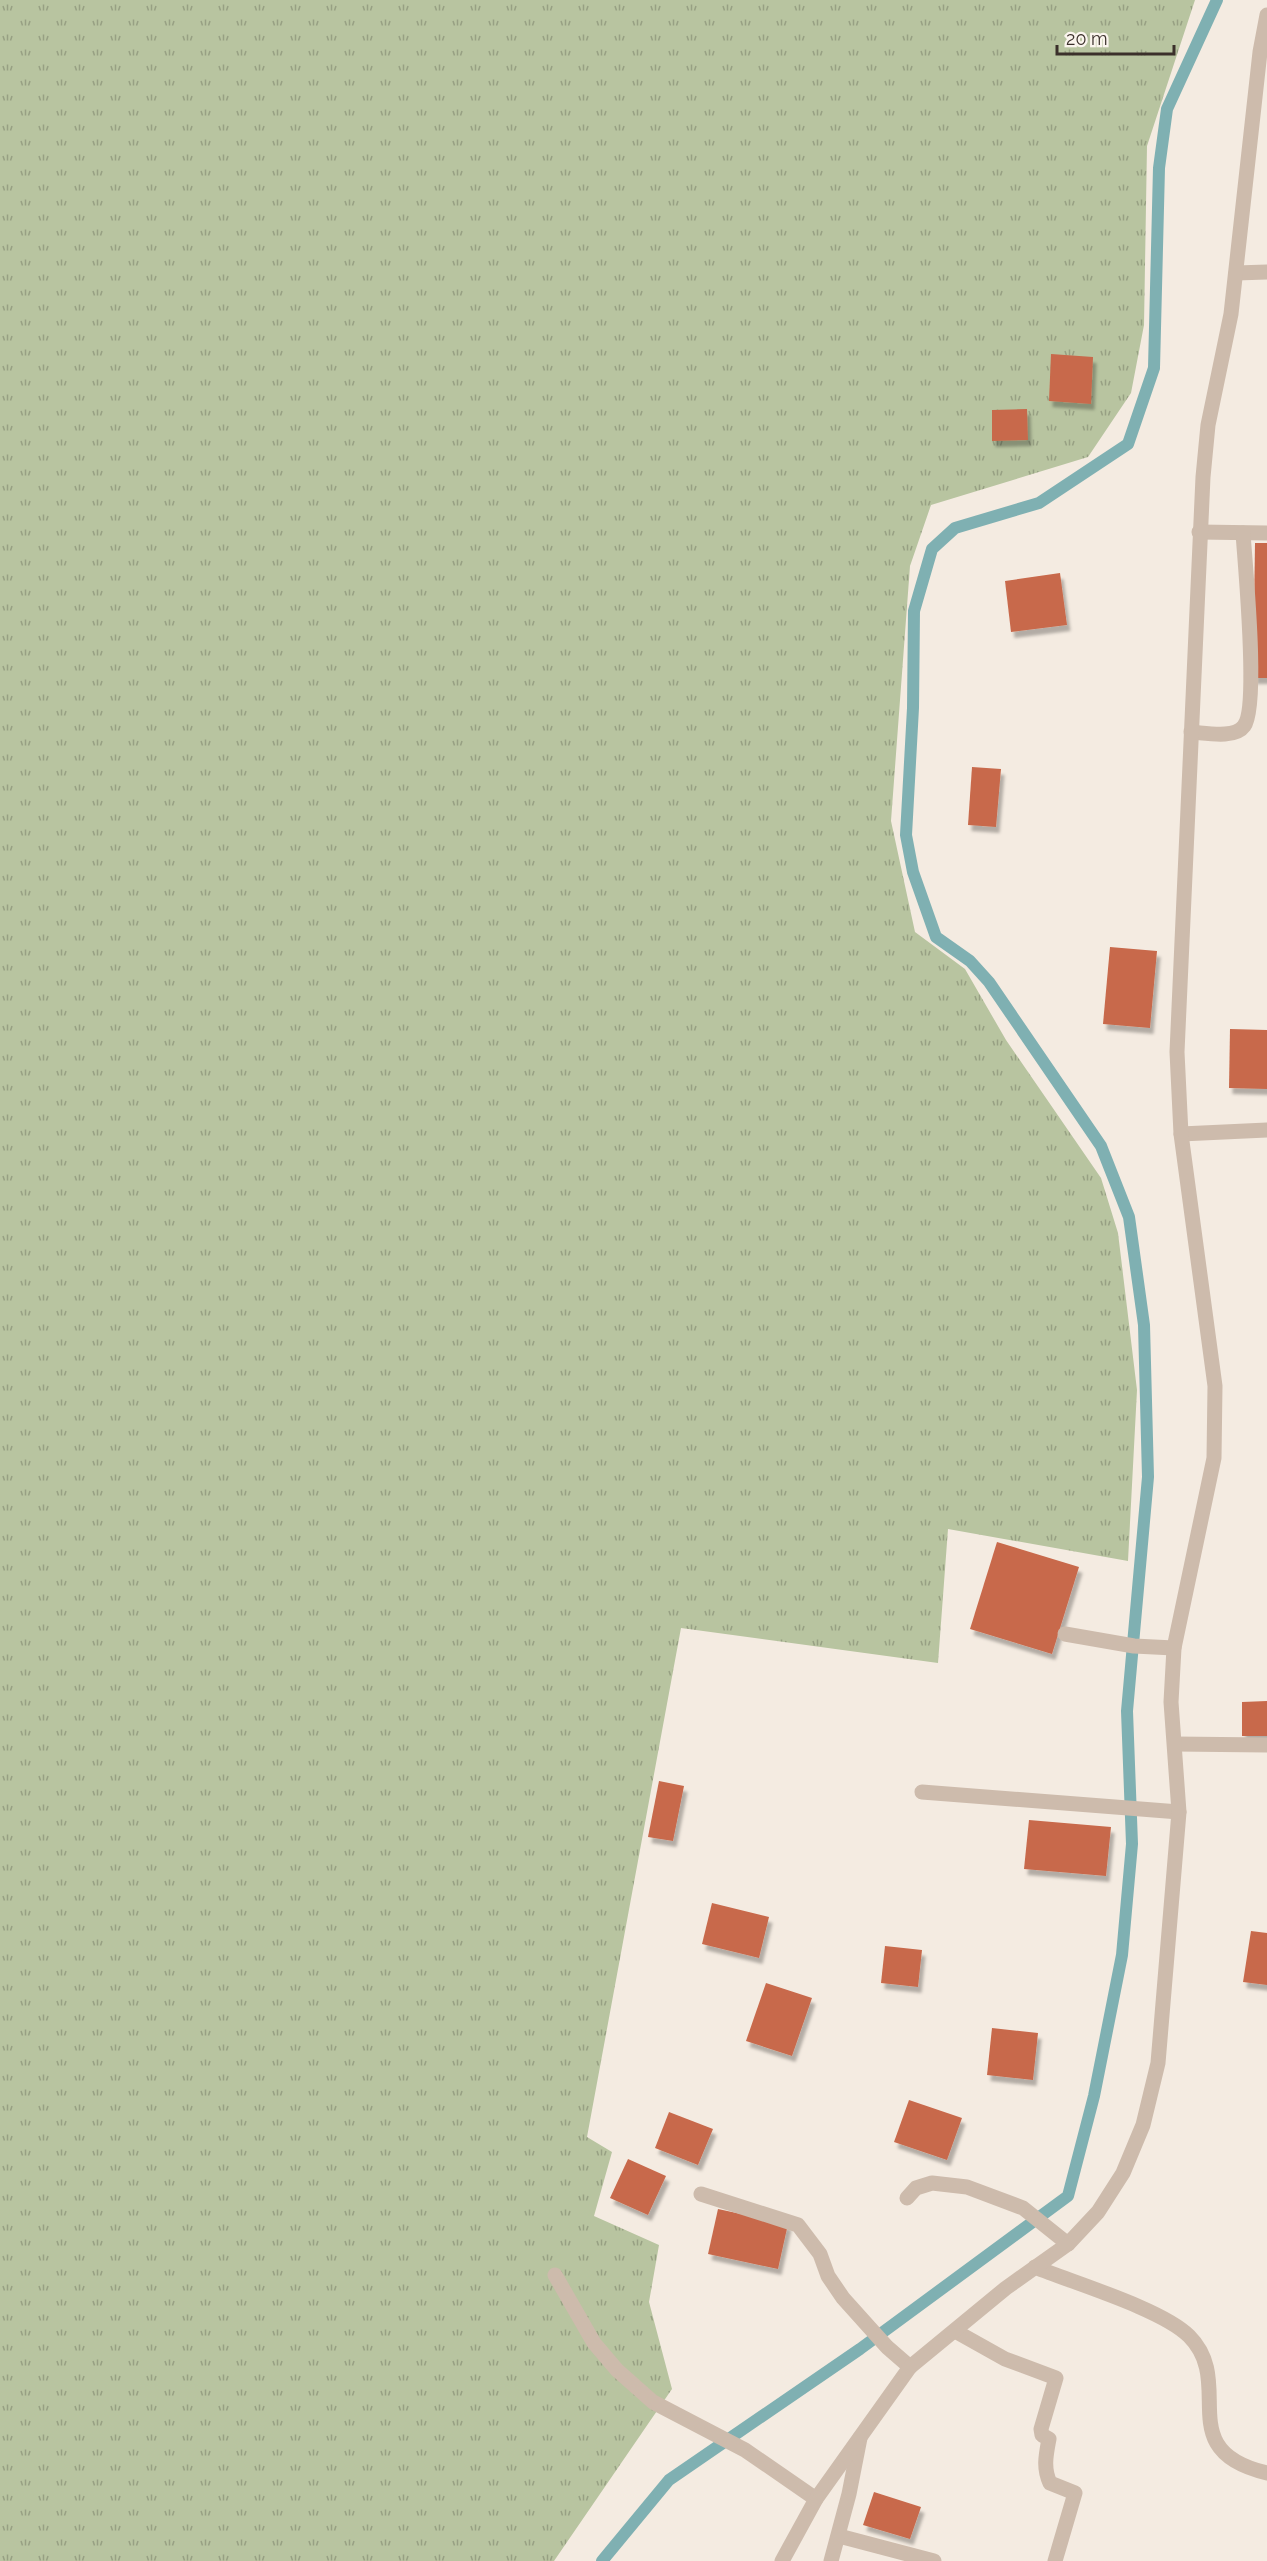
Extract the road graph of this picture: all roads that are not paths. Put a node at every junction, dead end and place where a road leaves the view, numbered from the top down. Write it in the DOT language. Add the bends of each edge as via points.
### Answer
graph roads {
  1 [pos="1267,15"];
  2 [pos="1267,272"];
  3 [pos="1236,273"];
  4 [pos="1199,532"];
  5 [pos="1243,533"];
  6 [pos="1267,533"];
  7 [pos="1191,732"];
  8 [pos="1267,1130"];
  9 [pos="1181,1134"];
  10 [pos="1065,1634"];
  11 [pos="1174,1648"];
  12 [pos="1175,1744"];
  13 [pos="1267,1745"];
  14 [pos="922,1792"];
  15 [pos="1172,1811"];
  16 [pos="701,2194"];
  17 [pos="907,2198"];
  18 [pos="1068,2244"];
  19 [pos="1035,2267"];
  20 [pos="555,2275"];
  21 [pos="955,2331"];
  22 [pos="910,2367"];
  23 [pos="860,2438"];
  24 [pos="1267,2473"];
  25 [pos="816,2499"];
  26 [pos="839,2536"];
  27 [pos="782,2561"];
  28 [pos="831,2561"];
  29 [pos="934,2561"];
  30 [pos="1055,2561"];
  1 -- 3 [label="street"];
  2 -- 3 [label="street"];
  3 -- 4 [label="street" via="1224,356 1208,426"];
  4 -- 5 [label="street"];
  4 -- 7 [label="street"];
  5 -- 6 [label="street"];
  5 -- 7 [label="street" via="1252,698 1245,725 1236,733"];
  7 -- 9 [label="street" via="1178,1052"];
  8 -- 9 [label="street"];
  9 -- 11 [label="street" via="1215,1386 1214,1458"];
  10 -- 11 [label="street" via="1134,1646"];
  11 -- 12 [label="street" via="1171,1702"];
  12 -- 13 [label="street"];
  12 -- 15 [label="street"];
  14 -- 15 [label="street"];
  15 -- 18 [label="street" via="1158,2063 1143,2125 1123,2173 1098,2212"];
  16 -- 22 [label="street" via="798,2225 820,2254 828,2276 860,2318"];
  17 -- 18 [label="street" via="916,2188 932,2183 967,2187 1023,2208"];
  18 -- 19 [label="street"];
  19 -- 21 [label="street"];
  19 -- 24 [label="street" via="1147,2310 1189,2336 1208,2367 1209,2421 1216,2442 1222,2452 1235,2460"];
  20 -- 25 [label="street" via="594,2343 653,2402 745,2450"];
  21 -- 22 [label="street"];
  21 -- 30 [label="street" via="1005,2359 1056,2378 1041,2429 1049,2439 1046,2474 1050,2483 1075,2493"];
  22 -- 23 [label="street"];
  23 -- 25 [label="street"];
  23 -- 26 [label="street"];
  25 -- 27 [label="street"];
  26 -- 28 [label="street"];
  26 -- 29 [label="street"];
}
